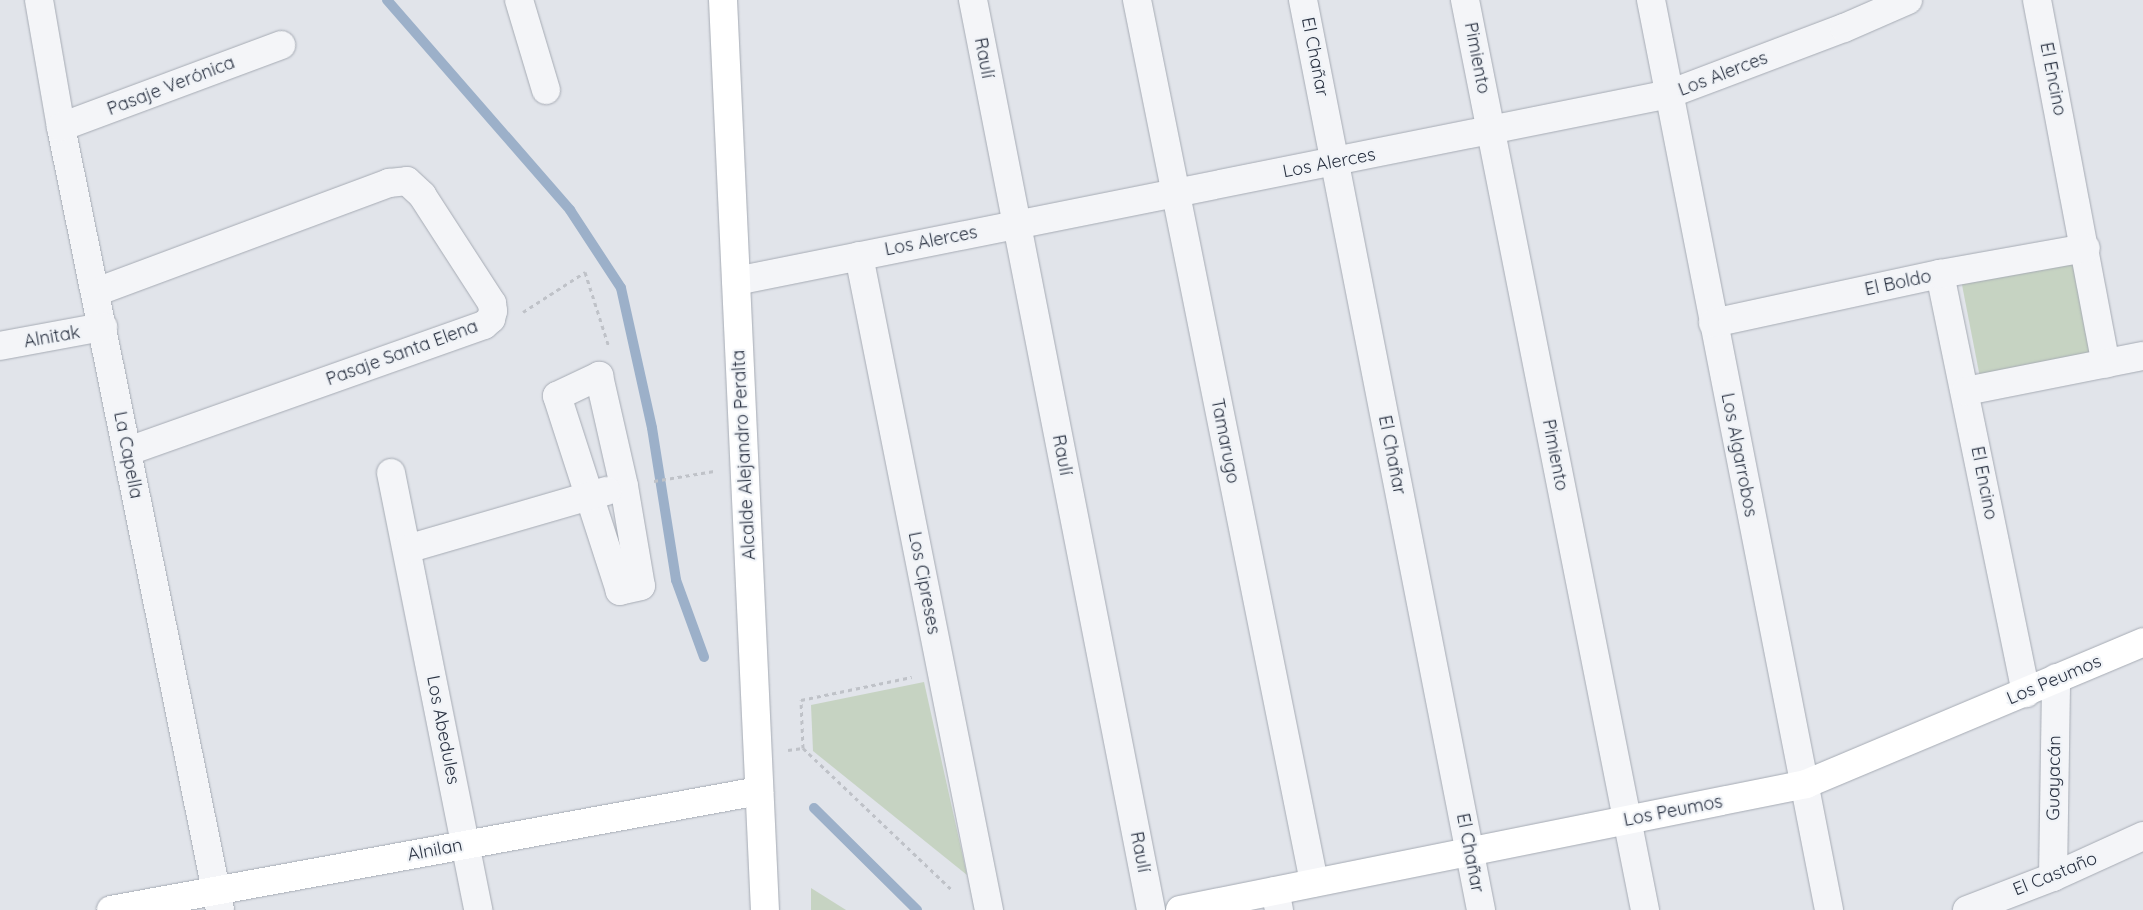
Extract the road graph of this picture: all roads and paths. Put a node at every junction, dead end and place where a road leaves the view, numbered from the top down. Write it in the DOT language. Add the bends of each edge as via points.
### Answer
graph roads {
  1 [pos="38,0"];
  2 [pos="519,0"];
  3 [pos="723,0"];
  4 [pos="973,0"];
  5 [pos="1137,0"];
  6 [pos="1303,0"];
  7 [pos="1465,0"];
  8 [pos="1651,0"];
  9 [pos="1908,0"];
  10 [pos="2037,0"];
  11 [pos="281,45"];
  12 [pos="546,90"];
  13 [pos="1669,94"];
  14 [pos="61,128"];
  15 [pos="1491,130"];
  16 [pos="1335,162"];
  17 [pos="1175,193"];
  18 [pos="1016,224"];
  19 [pos="2086,248"];
  20 [pos="858,256"];
  21 [pos="1940,274"];
  22 [pos="736,281"];
  23 [pos="96,292"];
  24 [pos="491,318"];
  25 [pos="1713,323"];
  26 [pos="103,327"];
  27 [pos="0,346"];
  28 [pos="610,351"];
  29 [pos="2143,356"];
  30 [pos="2106,364"];
  31 [pos="1966,391"];
  32 [pos="128,451"];
  33 [pos="744,466"];
  34 [pos="391,473"];
  35 [pos="624,486"];
  36 [pos="590,495"];
  37 [pos="407,549"];
  38 [pos="2143,642"];
  39 [pos="941,671"];
  40 [pos="2056,678"];
  41 [pos="2026,693"];
  42 [pos="803,748"];
  43 [pos="757,753"];
  44 [pos="1806,784"];
  45 [pos="759,791"];
  46 [pos="1628,820"];
  47 [pos="2143,836"];
  48 [pos="465,844"];
  49 [pos="1469,851"];
  50 [pos="2053,877"];
  51 [pos="1314,882"];
  52 [pos="954,892"];
  53 [pos="1277,900"];
  54 [pos="218,901"];
  55 [pos="2014,901"];
  56 [pos="111,910"];
  57 [pos="478,910"];
  58 [pos="765,910"];
  59 [pos="989,910"];
  60 [pos="1151,910"];
  61 [pos="1180,910"];
  62 [pos="1481,910"];
  63 [pos="1645,910"];
  64 [pos="1829,910"];
  65 [pos="1967,910"];
  1 -- 14 [label="street, La Capella"];
  2 -- 12 [label="street"];
  3 -- 22 [label="street, Alcalde Alejandro Peralta"];
  4 -- 18 [label="street, Raulí"];
  5 -- 17 [label="street, Tamarugo"];
  6 -- 16 [label="street, El Chañar"];
  7 -- 15 [label="street, Pimiento"];
  8 -- 13 [label="street, Los Algarrobos"];
  9 -- 13 [label="street, Los Alerces" via="1844,28"];
  10 -- 19 [label="street, El Encino"];
  11 -- 14 [label="street, Pasaje Verónica"];
  13 -- 15 [label="street, Los Alerces"];
  13 -- 25 [label="street, Los Algarrobos"];
  14 -- 23 [label="street, La Capella"];
  15 -- 16 [label="street, Los Alerces"];
  15 -- 46 [label="street, Pimiento"];
  16 -- 17 [label="street, Los Alerces"];
  16 -- 49 [label="street, El Chañar"];
  17 -- 18 [label="street, Los Alerces"];
  17 -- 51 [label="street, Tamarugo"];
  18 -- 20 [label="street, Los Alerces"];
  18 -- 60 [label="street, Raulí"];
  19 -- 21 [label="street, El Boldo"];
  19 -- 30 [label="street, El Encino"];
  20 -- 22 [label="street, Los Alerces"];
  20 -- 39 [label="street, Los Cipreses"];
  21 -- 25 [label="street, El Boldo"];
  21 -- 31 [label="street, El Encino"];
  22 -- 33 [label="street, Alcalde Alejandro Peralta"];
  23 -- 24 [label="street, Pasaje Santa Elena" via="388,183 407,181 422,195 488,294 493,311"];
  23 -- 26 [label="street, La Capella"];
  24 -- 28 [label="path" via="527,311 585,272"];
  24 -- 32 [label="street, Pasaje Santa Elena" via="484,325"];
  25 -- 44 [label="street, Los Algarrobos"];
  26 -- 27 [label="street, Alnitak"];
  26 -- 32 [label="street, La Capella"];
  29 -- 30 [label="street"];
  30 -- 31 [label="street"];
  31 -- 41 [label="street, El Encino"];
  32 -- 54 [label="street, La Capella"];
  33 -- 35 [label="path"];
  33 -- 43 [label="street, Alcalde Alejandro Peralta"];
  34 -- 37 [label="street, Los Abedules"];
  35 -- 36 [label="street"];
  35 -- 36 [label="street" via="641,586 634,588 620,591"];
  35 -- 36 [label="street" via="599,376 557,396"];
  36 -- 37 [label="street"];
  37 -- 48 [label="street, Los Abedules"];
  38 -- 40 [label="street, Los Peumos"];
  39 -- 42 [label="path" via="801,700"];
  39 -- 59 [label="street, Los Cipreses"];
  40 -- 41 [label="street, Los Peumos"];
  40 -- 50 [label="street, Guayacán"];
  41 -- 44 [label="street, Los Peumos"];
  42 -- 43 [label="path"];
  42 -- 52 [label="path"];
  43 -- 45 [label="street, Alcalde Alejandro Peralta"];
  44 -- 46 [label="street, Los Peumos"];
  44 -- 64 [label="street, Los Algarrobos"];
  45 -- 48 [label="street, Alnilan"];
  45 -- 58 [label="street, Alcalde Alejandro Peralta"];
  46 -- 49 [label="street, Los Peumos"];
  46 -- 63 [label="street, Pimiento"];
  47 -- 50 [label="street, El Castaño"];
  48 -- 54 [label="street, Alnilan"];
  48 -- 57 [label="street, Los Abedules"];
  49 -- 51 [label="street, Los Peumos"];
  49 -- 62 [label="street, El Chañar"];
  50 -- 55 [label="street, El Castaño"];
  51 -- 53 [label="street, Los Peumos"];
  53 -- 61 [label="street, Los Peumos"];
  54 -- 56 [label="street, Alnilan"];
  55 -- 65 [label="street, El Castaño"];
}
